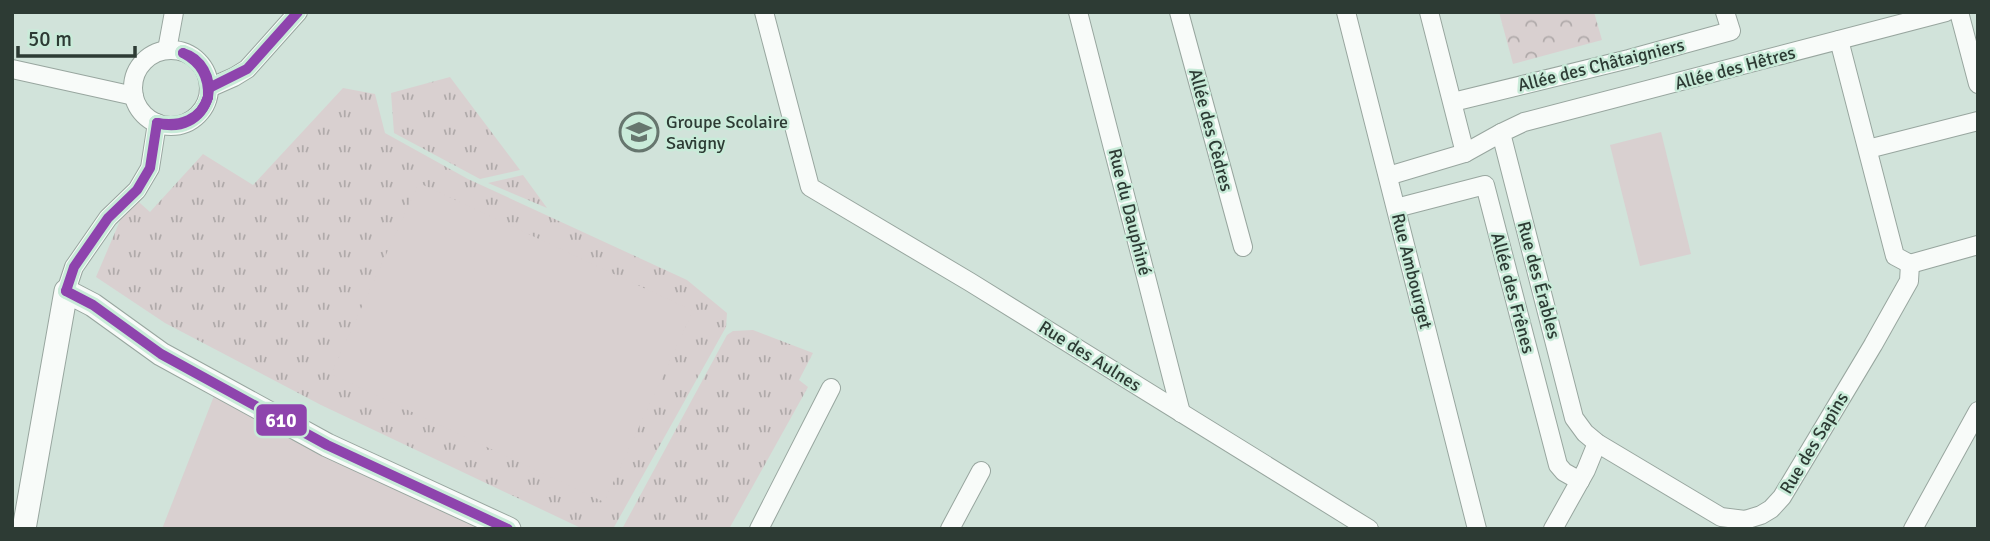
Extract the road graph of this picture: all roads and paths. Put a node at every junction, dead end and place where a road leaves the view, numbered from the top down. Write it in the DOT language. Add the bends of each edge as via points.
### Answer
graph roads {
  1 [pos="174,12"];
  2 [pos="298,12"];
  3 [pos="764,12"];
  4 [pos="1078,12"];
  5 [pos="1179,12"];
  6 [pos="1346,12"];
  7 [pos="1429,12"];
  8 [pos="1726,12"];
  9 [pos="1946,12"];
  10 [pos="1959,12"];
  11 [pos="1839,40"];
  12 [pos="167,50"];
  13 [pos="12,69"];
  14 [pos="1978,84"];
  15 [pos="209,88"];
  16 [pos="134,96"];
  17 [pos="1452,102"];
  18 [pos="1978,121"];
  19 [pos="157,123"];
  20 [pos="1501,133"];
  21 [pos="1868,149"];
  22 [pos="1465,153"];
  23 [pos="1388,176"];
  24 [pos="1396,208"];
  25 [pos="1978,245"];
  26 [pos="1243,247"];
  27 [pos="1910,264"];
  28 [pos="66,291"];
  29 [pos="831,388"];
  30 [pos="1978,411"];
  31 [pos="1181,412"];
  32 [pos="1597,443"];
  33 [pos="981,471"];
  34 [pos="1580,481"];
  35 [pos="24,529"];
  36 [pos="509,529"];
  37 [pos="759,529"];
  38 [pos="950,529"];
  39 [pos="1369,529"];
  40 [pos="1477,529"];
  41 [pos="1553,529"];
  42 [pos="1913,529"];
  1 -- 12 [label="street"];
  2 -- 15 [label="street" via="247,69"];
  3 -- 31 [label="street, Rue des Aulnes" via="810,187"];
  4 -- 31 [label="street, Rue du Dauphiné"];
  5 -- 26 [label="street, Allée des Cèdres"];
  6 -- 23 [label="street, Rue Ambourget"];
  7 -- 17 [label="street"];
  8 -- 17 [label="street, Allée des Châtaigniers" via="1731,31"];
  9 -- 11 [label="street, Allée des Hêtres"];
  10 -- 14 [label="street"];
  11 -- 20 [label="street, Allée des Hêtres" via="1524,122"];
  11 -- 21 [label="street"];
  12 -- 15 [label="street" via="180,51 201,64"];
  12 -- 16 [label="street" via="155,54 137,71"];
  13 -- 16 [label="street"];
  15 -- 19 [label="street" via="202,111 193,120 169,126"];
  16 -- 19 [label="street" via="147,117"];
  17 -- 22 [label="street"];
  18 -- 21 [label="street"];
  19 -- 28 [label="street" via="150,168 74,267"];
  20 -- 22 [label="street"];
  20 -- 32 [label="street, Rue des Érables" via="1574,418"];
  21 -- 27 [label="street" via="1895,256"];
  22 -- 23 [label="street"];
  23 -- 24 [label="street, Rue Ambourget"];
  24 -- 34 [label="street, Allée des Frênes" via="1485,185 1558,465"];
  24 -- 40 [label="street, Rue Ambourget"];
  25 -- 27 [label="street"];
  27 -- 32 [label="street, Rue des Sapins" via="1909,281 1873,345 1782,497 1761,515 1745,520 1721,517"];
  28 -- 35 [label="street"];
  28 -- 36 [label="street" via="161,354 327,445"];
  29 -- 37 [label="street"];
  30 -- 42 [label="street"];
  31 -- 39 [label="street, Rue des Aulnes"];
  32 -- 34 [label="street"];
  33 -- 38 [label="street"];
  34 -- 41 [label="street"];
}
